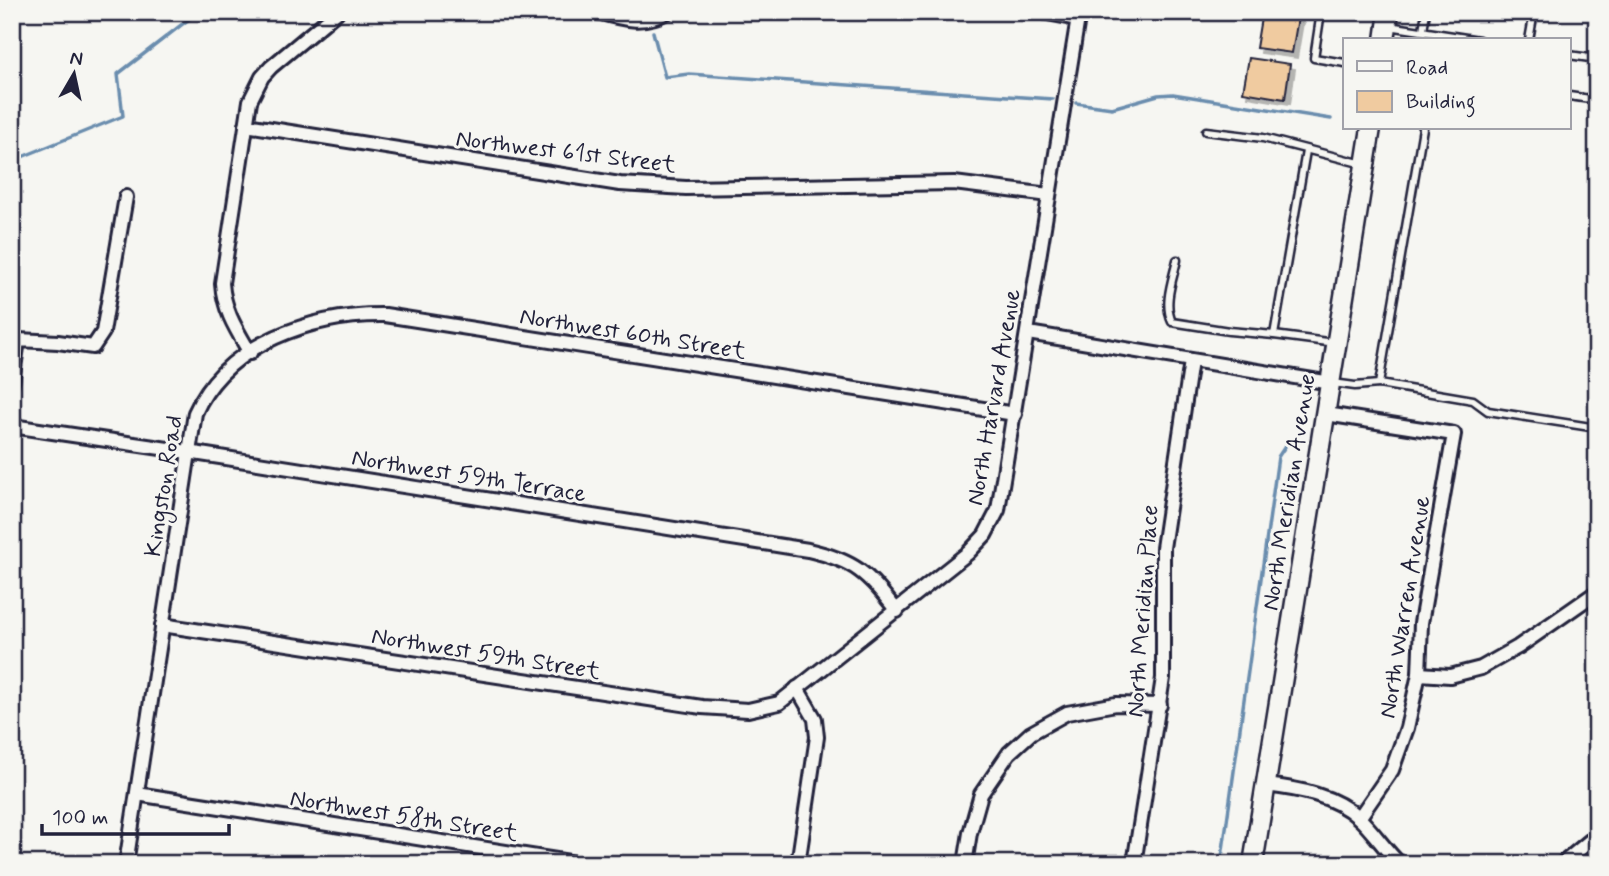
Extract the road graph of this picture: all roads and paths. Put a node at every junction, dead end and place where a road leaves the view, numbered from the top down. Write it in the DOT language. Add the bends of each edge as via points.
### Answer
graph roads {
  1 [pos="337,12"];
  2 [pos="598,12"];
  3 [pos="667,12"];
  4 [pos="1042,12"];
  5 [pos="1321,12"];
  6 [pos="1426,12"];
  7 [pos="1534,12"];
  8 [pos="1079,16"];
  9 [pos="1387,21"];
  10 [pos="1423,30"];
  11 [pos="1468,38"];
  12 [pos="1530,38"];
  13 [pos="1570,55"];
  14 [pos="1597,59"];
  15 [pos="1343,63"];
  16 [pos="1570,96"];
  17 [pos="1597,100"];
  18 [pos="246,125"];
  19 [pos="1371,130"];
  20 [pos="1423,130"];
  21 [pos="1206,131"];
  22 [pos="1306,150"];
  23 [pos="1365,165"];
  24 [pos="1049,195"];
  25 [pos="126,197"];
  26 [pos="1177,260"];
  27 [pos="1028,333"];
  28 [pos="1274,335"];
  29 [pos="1337,343"];
  30 [pos="250,353"];
  31 [pos="1191,361"];
  32 [pos="12,383"];
  33 [pos="1331,383"];
  34 [pos="1379,384"];
  35 [pos="1015,414"];
  36 [pos="1326,414"];
  37 [pos="12,426"];
  38 [pos="1597,428"];
  39 [pos="188,452"];
  40 [pos="1597,592"];
  41 [pos="897,611"];
  42 [pos="162,625"];
  43 [pos="1419,674"];
  44 [pos="797,688"];
  45 [pos="1160,705"];
  46 [pos="1266,785"];
  47 [pos="137,794"];
  48 [pos="1359,818"];
  49 [pos="1597,835"];
  50 [pos="126,864"];
  51 [pos="582,864"];
  52 [pos="798,864"];
  53 [pos="965,864"];
  54 [pos="1134,864"];
  55 [pos="1253,864"];
  56 [pos="1400,864"];
  57 [pos="1562,864"];
  1 -- 18 [label="street" via="261,78"];
  2 -- 3 [label="street" via="633,20"];
  4 -- 8 [label="street"];
  5 -- 15 [label="lane" via="1314,58"];
  6 -- 10 [label="lane"];
  7 -- 12 [label="lane"];
  8 -- 24 [label="street, North Harvard Avenue"];
  9 -- 10 [label="lane"];
  10 -- 11 [label="lane"];
  13 -- 14 [label="lane"];
  16 -- 17 [label="lane"];
  18 -- 24 [label="street, Northwest 61st Street" via="620,184 686,188 954,183"];
  18 -- 30 [label="street" via="222,283 230,321"];
  19 -- 23 [label="main road, North Meridian Avenue"];
  20 -- 34 [label="lane"];
  21 -- 22 [label="lane" via="1263,138"];
  22 -- 23 [label="lane"];
  22 -- 28 [label="lane"];
  23 -- 29 [label="main road, North Meridian Avenue"];
  24 -- 27 [label="street, North Harvard Avenue"];
  25 -- 32 [label="street" via="103,332 93,347 18,340"];
  26 -- 28 [label="lane" via="1168,299 1172,322"];
  27 -- 31 [label="street"];
  27 -- 35 [label="street, North Harvard Avenue"];
  28 -- 29 [label="lane"];
  29 -- 33 [label="main road, North Meridian Avenue"];
  30 -- 35 [label="street, Northwest 60th Street" via="319,320 385,315"];
  30 -- 39 [label="street, Kingston Road" via="224,370 207,390 195,413"];
  31 -- 33 [label="street"];
  31 -- 45 [label="street, North Meridian Place" via="1163,548"];
  33 -- 34 [label="lane"];
  33 -- 36 [label="main road, North Meridian Avenue"];
  34 -- 38 [label="lane" via="1473,400 1488,411"];
  35 -- 41 [label="street, North Harvard Avenue" via="998,510 985,535"];
  36 -- 43 [label="street, North Warren Avenue" via="1454,434 1421,623"];
  36 -- 46 [label="main road, North Meridian Avenue"];
  37 -- 39 [label="street, Northwest 59th Terrace"];
  39 -- 41 [label="street, Northwest 59th Terrace" via="808,550 838,557 870,577"];
  39 -- 42 [label="street, Kingston Road"];
  40 -- 43 [label="street" via="1481,668 1450,676"];
  41 -- 44 [label="street, North Harvard Avenue"];
  42 -- 44 [label="street, Northwest 59th Street" via="702,707 748,710 779,704"];
  42 -- 47 [label="street, Kingston Road"];
  43 -- 48 [label="street, North Warren Avenue" via="1392,770"];
  44 -- 52 [label="street" via="815,719 817,737"];
  45 -- 53 [label="street" via="1116,704 1067,713 1031,733 1009,753 981,794"];
  45 -- 54 [label="street, North Meridian Place"];
  46 -- 48 [label="street" via="1298,789 1333,801"];
  46 -- 55 [label="main road, North Meridian Avenue"];
  47 -- 50 [label="street, Kingston Road"];
  47 -- 51 [label="street, Northwest 58th Street"];
  48 -- 56 [label="street"];
  49 -- 57 [label="street"];
}
